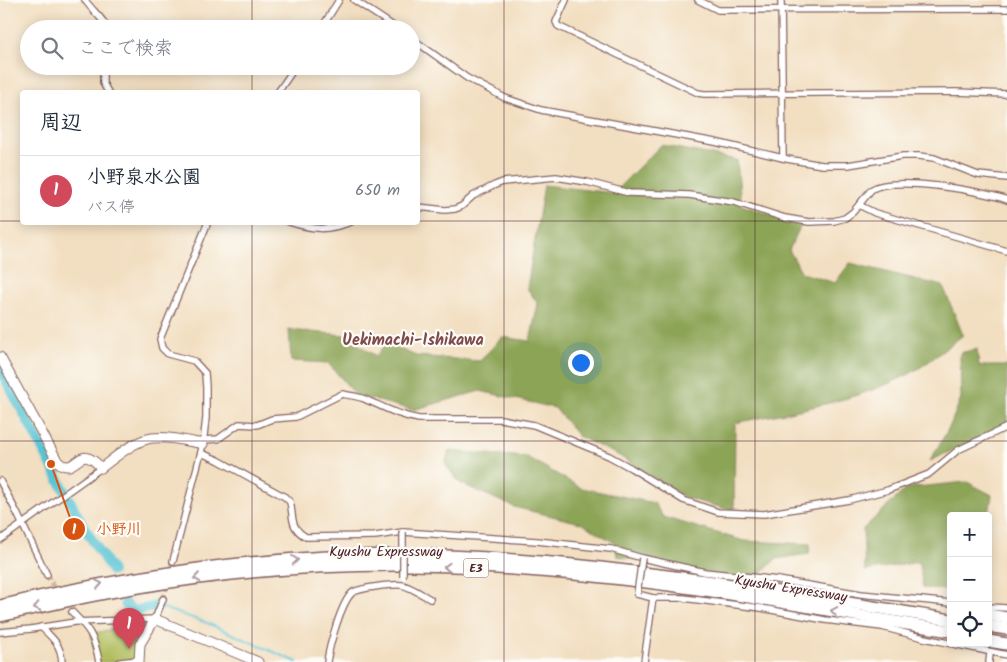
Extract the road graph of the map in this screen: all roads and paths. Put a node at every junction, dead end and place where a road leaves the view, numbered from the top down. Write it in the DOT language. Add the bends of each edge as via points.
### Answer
graph roads {
  1 [pos="85,0"];
  2 [pos="339,0"];
  3 [pos="354,0"];
  4 [pos="566,0"];
  5 [pos="698,0"];
  6 [pos="781,0"];
  7 [pos="782,9"];
  8 [pos="1007,9"];
  9 [pos="102,20"];
  10 [pos="327,20"];
  11 [pos="384,20"];
  12 [pos="420,44"];
  13 [pos="103,75"];
  14 [pos="290,75"];
  15 [pos="107,90"];
  16 [pos="279,90"];
  17 [pos="782,94"];
  18 [pos="1007,94"];
  19 [pos="783,158"];
  20 [pos="1007,178"];
  21 [pos="1007,200"];
  22 [pos="859,206"];
  23 [pos="420,207"];
  24 [pos="207,225"];
  25 [pos="299,225"];
  26 [pos="342,225"];
  27 [pos="1007,251"];
  28 [pos="1,362"];
  29 [pos="1007,427"];
  30 [pos="203,446"];
  31 [pos="100,468"];
  32 [pos="0,481"];
  33 [pos="23,524"];
  34 [pos="403,532"];
  35 [pos="0,540"];
  36 [pos="642,558"];
  37 [pos="172,561"];
  38 [pos="47,575"];
  39 [pos="402,585"];
  40 [pos="653,598"];
  41 [pos="163,599"];
  42 [pos="430,599"];
  43 [pos="947,603"];
  44 [pos="0,606"];
  45 [pos="876,607"];
  46 [pos="992,607"];
  47 [pos="1007,608"];
  48 [pos="72,612"];
  49 [pos="947,612"];
  50 [pos="0,616"];
  51 [pos="156,616"];
  52 [pos="992,616"];
  53 [pos="1007,618"];
  54 [pos="947,619"];
  55 [pos="82,622"];
  56 [pos="41,627"];
  57 [pos="992,627"];
  58 [pos="1007,629"];
  59 [pos="947,631"];
  60 [pos="0,632"];
  61 [pos="992,637"];
  62 [pos="1007,639"];
  63 [pos="947,640"];
  64 [pos="1007,644"];
  65 [pos="992,646"];
  66 [pos="989,647"];
  67 [pos="1007,655"];
  68 [pos="138,661"];
  69 [pos="62,662"];
  70 [pos="99,662"];
  71 [pos="120,662"];
  72 [pos="258,662"];
  73 [pos="326,662"];
  74 [pos="644,662"];
  75 [pos="988,662"];
  1 -- 9 [label="street"];
  2 -- 10 [label="street"];
  3 -- 11 [label="street"];
  4 -- 17 [label="street" via="556,22 558,26 698,93"];
  5 -- 7 [label="street" via="718,10"];
  6 -- 7 [label="street"];
  7 -- 8 [label="street"];
  7 -- 17 [label="street"];
  12 -- 19 [label="street" via="467,78 505,98 541,110"];
  13 -- 15 [label="street"];
  14 -- 16 [label="street"];
  17 -- 18 [label="street"];
  17 -- 19 [label="street"];
  19 -- 20 [label="street" via="835,165 919,156 934,158 978,175"];
  21 -- 22 [label="street" via="946,187 886,185 871,190"];
  22 -- 23 [label="street" via="845,218 797,221 734,202 689,195 629,193 556,177 503,182 473,196 455,209"];
  22 -- 27 [label="street" via="875,214"];
  24 -- 30 [label="street" via="160,342 168,354 194,361 205,373"];
  25 -- 26 [label="street" via="316,230"];
  28 -- 31 [label="street" via="58,462 66,466 88,457"];
  29 -- 30 [label="street" via="958,450 929,474 888,490 764,514 718,512 683,500 609,456 534,425 501,419 419,419 395,414 342,394 296,417 272,418 257,425 240,424"];
  30 -- 31 [label="street" via="170,438 151,438 136,443"];
  30 -- 34 [label="street" via="218,460 290,502 293,523 306,537 375,536"];
  30 -- 37 [label="street"];
  31 -- 33 [label="street"];
  32 -- 33 [label="street"];
  33 -- 35 [label="street"];
  33 -- 38 [label="street"];
  34 -- 36 [label="street" via="460,534 611,549"];
  34 -- 39 [label="street, bridge"];
  36 -- 40 [label="street, bridge" via="637,594"];
  36 -- 43 [label="street" via="705,572"];
  39 -- 42 [label="street"];
  39 -- 73 [label="street" via="353,593 330,642"];
  40 -- 63 [label="street" via="683,598 761,608"];
  40 -- 74 [label="street"];
  41 -- 51 [label="street"];
  44 -- 45 [label="highway, Kyushu Expressway / E3, one-way" via="86,586 198,568 396,555 517,560 619,569"];
  45 -- 49 [label="highway"];
  45 -- 54 [label="highway, Kyushu Expressway / E3"];
  46 -- 47 [label="street"];
  48 -- 55 [label="street"];
  59 -- 50 [label="highway, Kyushu Expressway / E3, one-way" via="736,595 618,579 411,565 342,566 198,578 86,596"];
  51 -- 55 [label="street"];
  51 -- 68 [label="street" via="140,644"];
  51 -- 72 [label="street"];
  52 -- 53 [label="highway"];
  55 -- 56 [label="street"];
  55 -- 70 [label="street" via="95,644"];
  56 -- 60 [label="street"];
  56 -- 69 [label="street" via="56,642"];
  57 -- 58 [label="highway"];
  61 -- 62 [label="highway"];
  64 -- 65 [label="highway"];
  66 -- 67 [label="street"];
  66 -- 75 [label="street"];
  68 -- 71 [label="street"];
}
